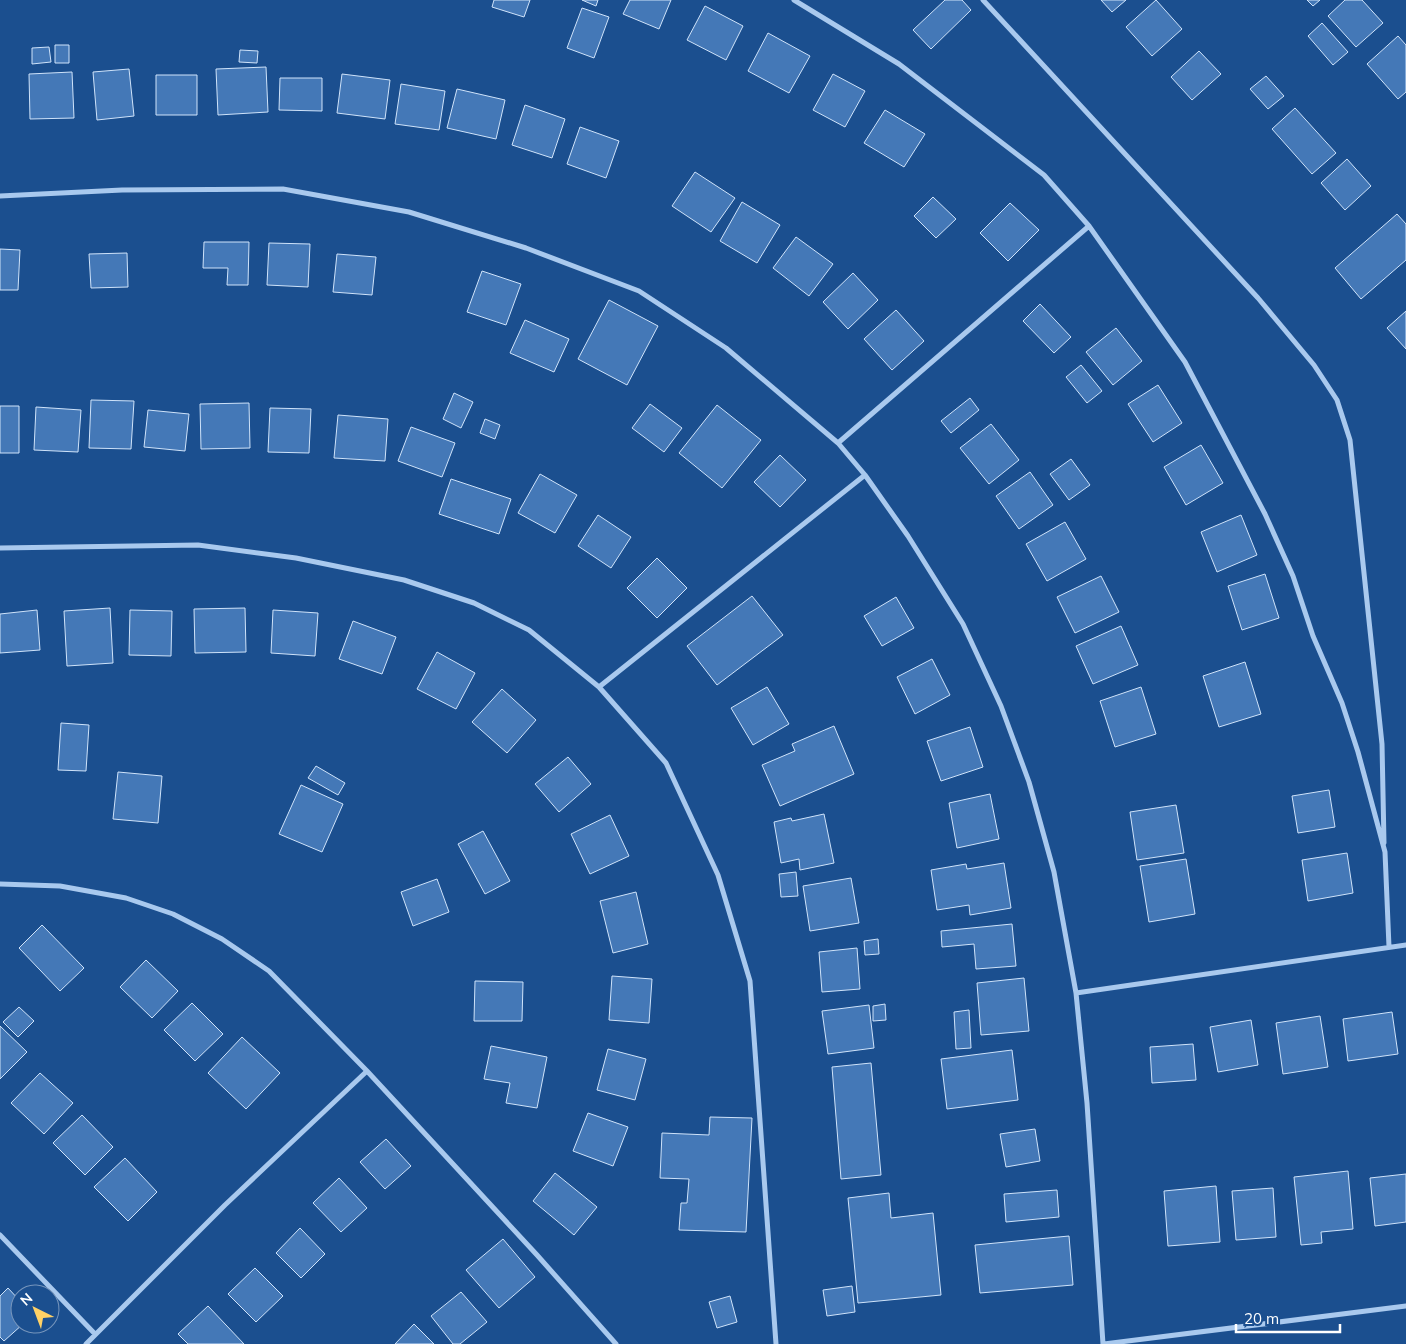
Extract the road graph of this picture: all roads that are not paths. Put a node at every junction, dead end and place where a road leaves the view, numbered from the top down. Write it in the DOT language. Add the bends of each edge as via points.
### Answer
graph roads {
  1 [pos="794,0"];
  2 [pos="983,0"];
  3 [pos="0,196"];
  4 [pos="1090,226"];
  5 [pos="838,443"];
  6 [pos="865,475"];
  7 [pos="0,548"];
  8 [pos="599,687"];
  9 [pos="1384,852"];
  10 [pos="0,884"];
  11 [pos="1406,945"];
  12 [pos="1389,947"];
  13 [pos="1076,993"];
  14 [pos="367,1071"];
  15 [pos="0,1235"];
  16 [pos="1406,1306"];
  17 [pos="95,1334"];
  18 [pos="86,1344"];
  19 [pos="616,1344"];
  20 [pos="776,1344"];
  21 [pos="1103,1344"];
  1 -- 4 [label="street" via="899,64 1044,175"];
  2 -- 9 [label="street" via="1258,298 1314,365 1337,400 1350,440 1382,744"];
  3 -- 5 [label="street" via="122,190 283,189 409,212 526,248 639,290 726,348"];
  4 -- 5 [label="street"];
  4 -- 9 [label="street" via="1185,362 1265,514 1293,576 1313,636 1342,703"];
  5 -- 6 [label="street"];
  6 -- 8 [label="street"];
  6 -- 13 [label="street" via="963,624 1001,706 1029,782 1054,872"];
  7 -- 8 [label="street" via="198,545 296,558 404,580 474,603 529,630"];
  8 -- 20 [label="street" via="666,763 718,875 750,982"];
  9 -- 12 [label="street"];
  10 -- 14 [label="street" via="60,886 126,898 181,918 222,938 269,971"];
  11 -- 12 [label="street"];
  12 -- 13 [label="street"];
  13 -- 21 [label="street" via="1087,1103"];
  14 -- 17 [label="street"];
  14 -- 19 [label="street"];
  15 -- 17 [label="street"];
  16 -- 21 [label="street"];
  17 -- 18 [label="street"];
}
